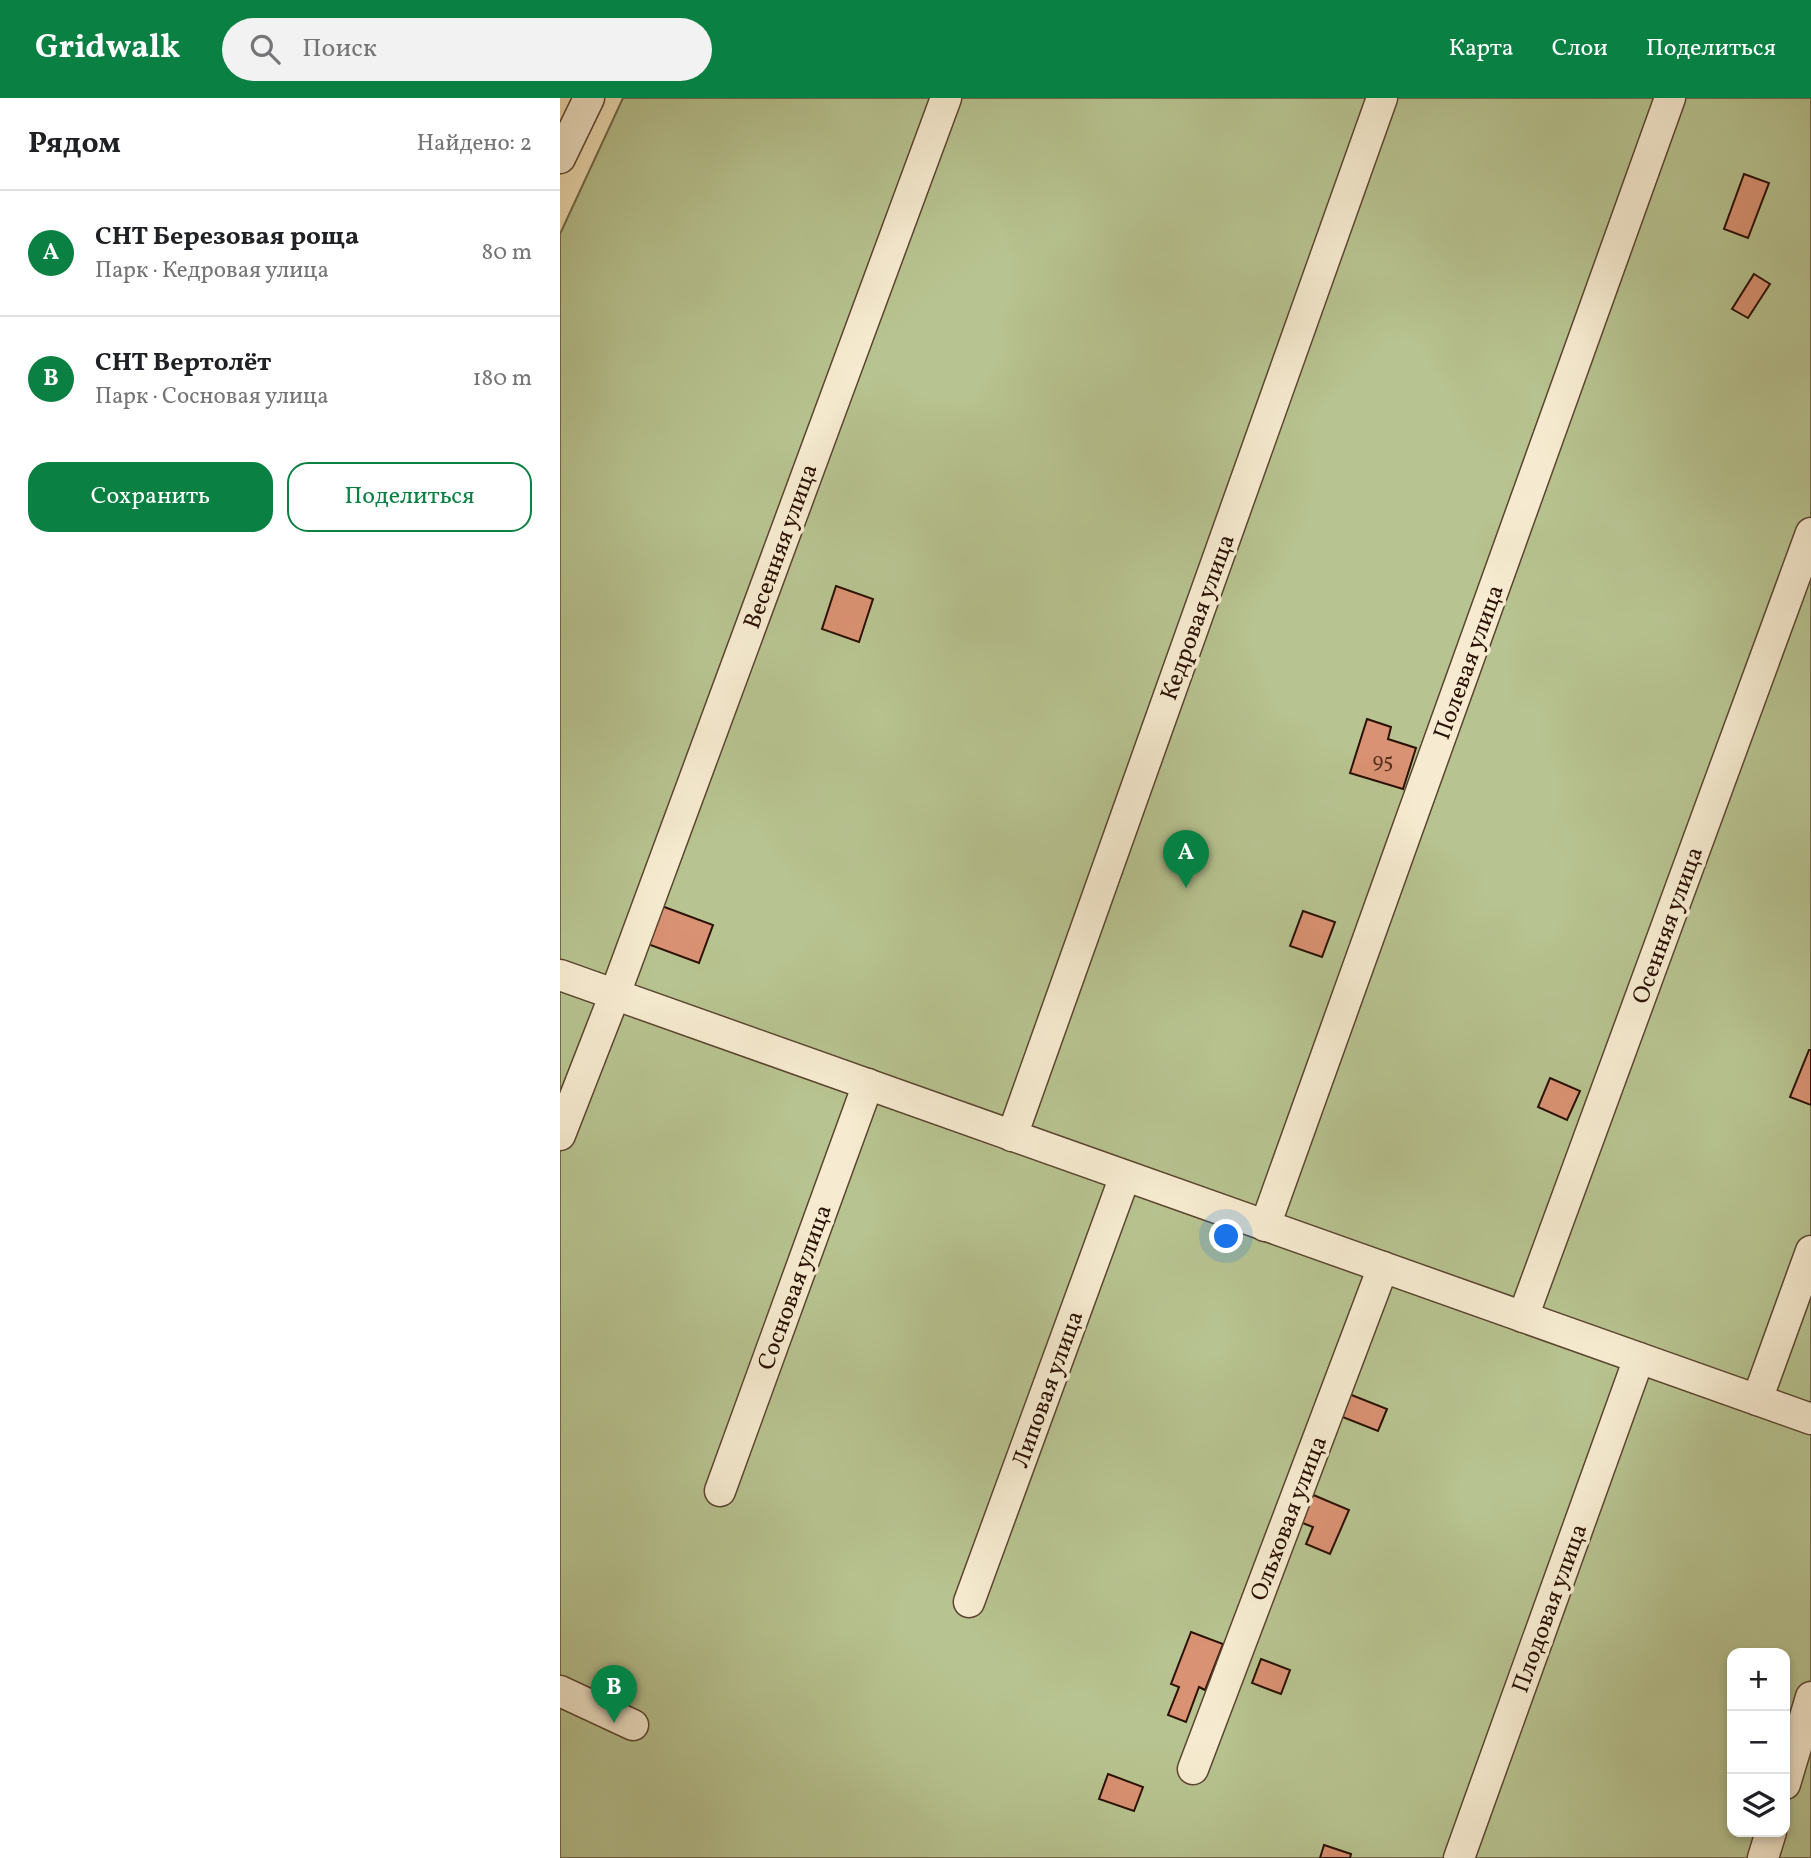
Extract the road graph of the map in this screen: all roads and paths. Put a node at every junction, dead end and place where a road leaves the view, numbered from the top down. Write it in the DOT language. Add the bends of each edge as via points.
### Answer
graph roads {
  1 [pos="589,98"];
  2 [pos="946,98"];
  3 [pos="1382,98"];
  4 [pos="1670,98"];
  5 [pos="560,159"];
  6 [pos="1811,533"];
  7 [pos="560,975"];
  8 [pos="615,994"];
  9 [pos="867,1084"];
  10 [pos="560,1135"];
  11 [pos="1012,1136"];
  12 [pos="1125,1176"];
  13 [pos="1265,1226"];
  14 [pos="1811,1251"];
  15 [pos="1383,1267"];
  16 [pos="1523,1317"];
  17 [pos="1639,1358"];
  18 [pos="1757,1400"];
  19 [pos="1811,1419"];
  20 [pos="720,1490"];
  21 [pos="969,1602"];
  22 [pos="560,1692"];
  23 [pos="1811,1697"];
  24 [pos="634,1725"];
  25 [pos="1193,1769"];
  26 [pos="1788,1774"];
  27 [pos="1769,1837"];
  28 [pos="1459,1858"];
  29 [pos="1763,1858"];
  1 -- 5 [label="street"];
  2 -- 8 [label="street, Весенняя улица"];
  3 -- 11 [label="street, Кедровая улица"];
  4 -- 13 [label="street, Полевая улица"];
  6 -- 16 [label="street, Осенняя улица"];
  7 -- 8 [label="street"];
  8 -- 9 [label="street"];
  8 -- 10 [label="street, Весенняя улица"];
  9 -- 11 [label="street"];
  9 -- 20 [label="street, Сосновая улица"];
  11 -- 12 [label="street"];
  12 -- 13 [label="street"];
  12 -- 21 [label="street, Липовая улица"];
  13 -- 15 [label="street"];
  14 -- 18 [label="street"];
  15 -- 16 [label="street"];
  15 -- 25 [label="street, Ольховая улица"];
  16 -- 17 [label="street"];
  17 -- 18 [label="street"];
  17 -- 28 [label="street, Плодовая улица"];
  18 -- 19 [label="street"];
  22 -- 24 [label="street"];
  23 -- 26 [label="street"];
  27 -- 29 [label="street"];
}
